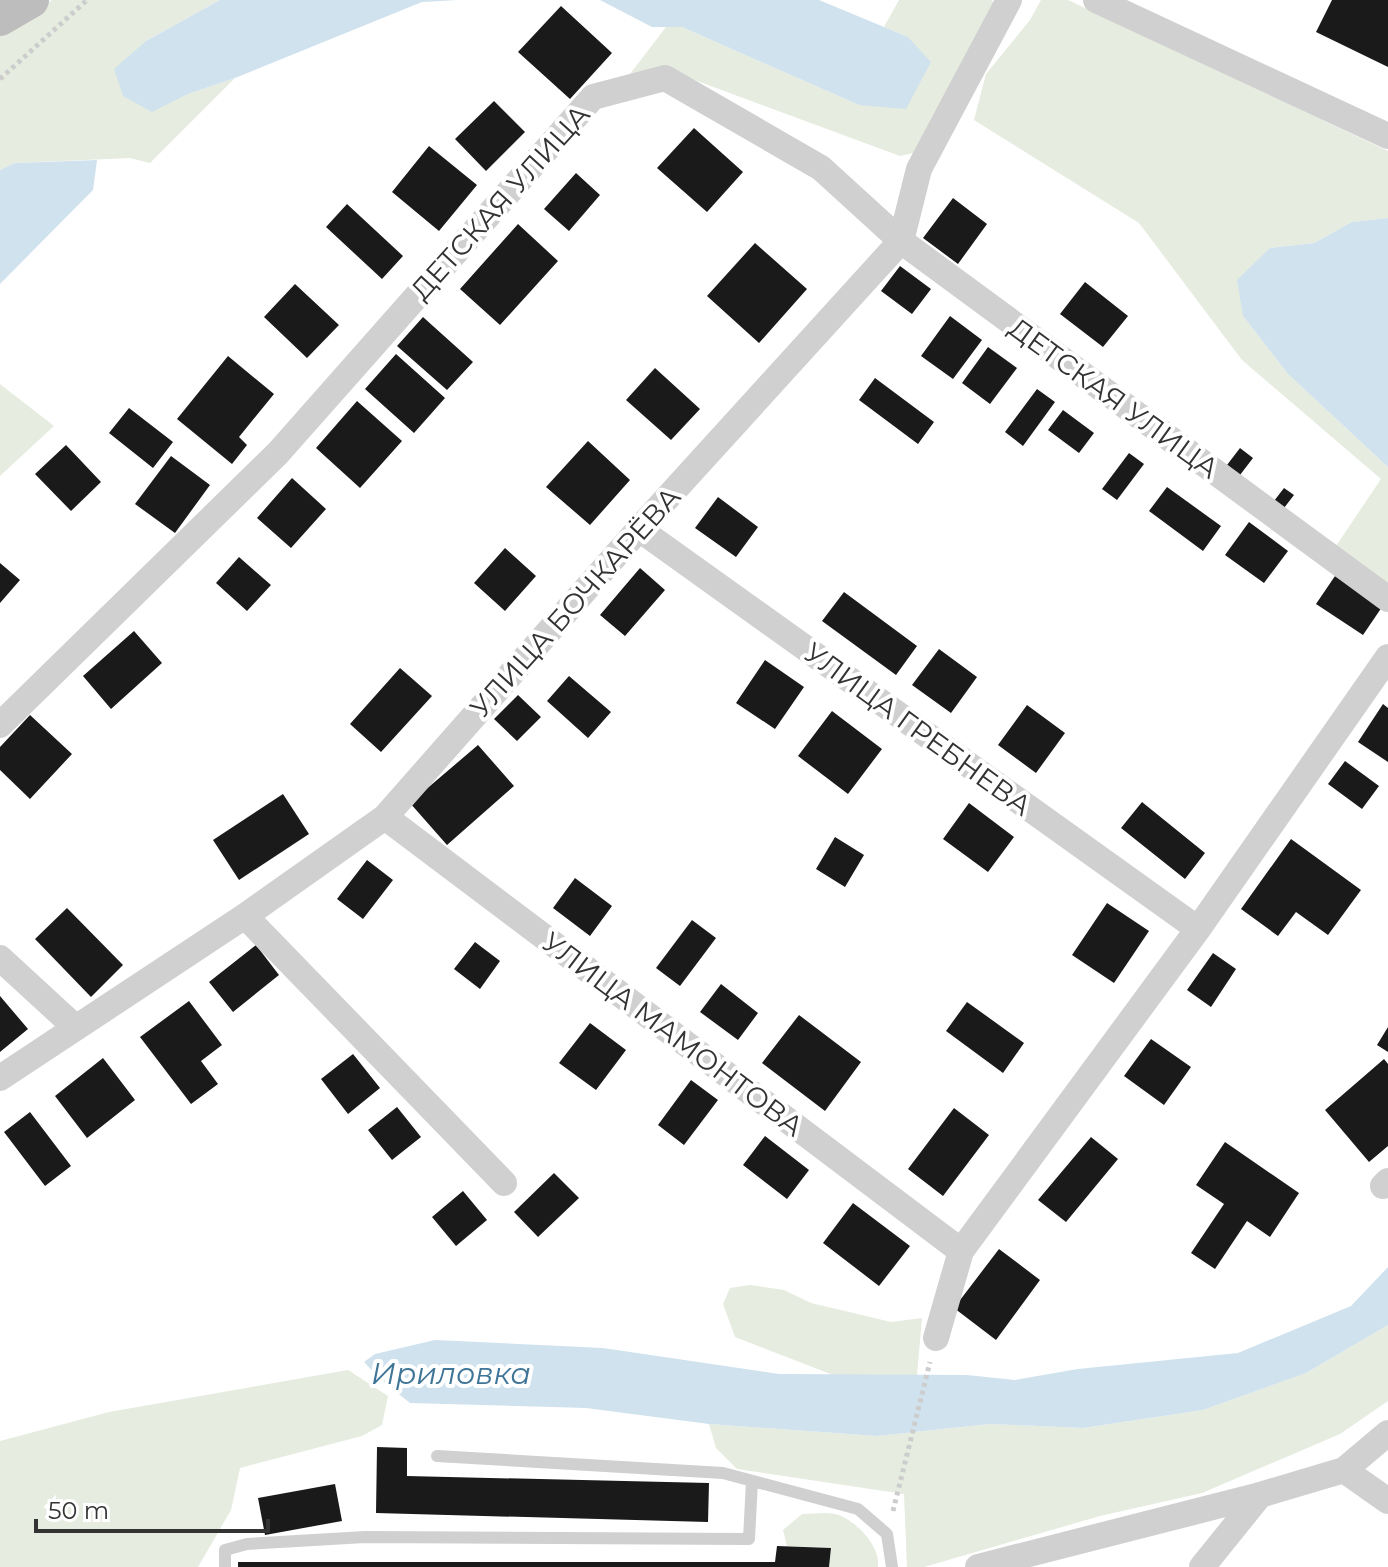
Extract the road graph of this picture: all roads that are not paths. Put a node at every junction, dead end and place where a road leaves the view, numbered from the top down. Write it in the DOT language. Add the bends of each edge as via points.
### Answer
graph roads {
  1 [pos="31,0"];
  2 [pos="1009,0"];
  3 [pos="1096,0"];
  4 [pos="0,18"];
  5 [pos="1388,136"];
  6 [pos="901,241"];
  7 [pos="639,529"];
  8 [pos="1388,599"];
  9 [pos="1388,657"];
  10 [pos="0,725"];
  11 [pos="385,817"];
  12 [pos="245,916"];
  13 [pos="1198,929"];
  14 [pos="0,958"];
  15 [pos="75,1027"];
  16 [pos="0,1078"];
  17 [pos="504,1183"];
  18 [pos="961,1251"];
  19 [pos="936,1338"];
  20 [pos="1388,1433"];
  21 [pos="437,1456"];
  22 [pos="1344,1470"];
  23 [pos="752,1481"];
  24 [pos="1260,1495"];
  25 [pos="1388,1501"];
  26 [pos="225,1567"];
  27 [pos="892,1567"];
  28 [pos="978,1567"];
  29 [pos="1202,1567"];
  1 -- 4 [label="street"];
  2 -- 6 [label="street, УЛИЦА БОЧКАРЁВА" via="919,169"];
  3 -- 5 [label="street"];
  6 -- 7 [label="street, УЛИЦА БОЧКАРЁВА"];
  6 -- 8 [label="street, ДЕТСКАЯ УЛИЦА"];
  6 -- 10 [label="street, ДЕТСКАЯ УЛИЦА" via="821,168 665,78 593,97 278,453"];
  7 -- 11 [label="street, УЛИЦА БОЧКАРЁВА"];
  7 -- 13 [label="street, УЛИЦА ГРЕБНЕВА"];
  9 -- 13 [label="street"];
  11 -- 12 [label="street, УЛИЦА БОЧКАРЁВА"];
  11 -- 18 [label="street, УЛИЦА МАМОНТОВА"];
  12 -- 15 [label="street, УЛИЦА БОЧКАРЁВА"];
  12 -- 17 [label="street"];
  13 -- 18 [label="street"];
  14 -- 15 [label="street"];
  15 -- 16 [label="street, УЛИЦА БОЧКАРЁВА"];
  18 -- 19 [label="street"];
  20 -- 22 [label="street"];
  21 -- 23 [label="lane" via="723,1473"];
  22 -- 24 [label="street"];
  22 -- 25 [label="street"];
  23 -- 26 [label="lane" via="749,1539 336,1539 247,1544 225,1550"];
  23 -- 27 [label="lane" via="858,1509 887,1534"];
  24 -- 28 [label="street"];
  24 -- 29 [label="street"];
}
